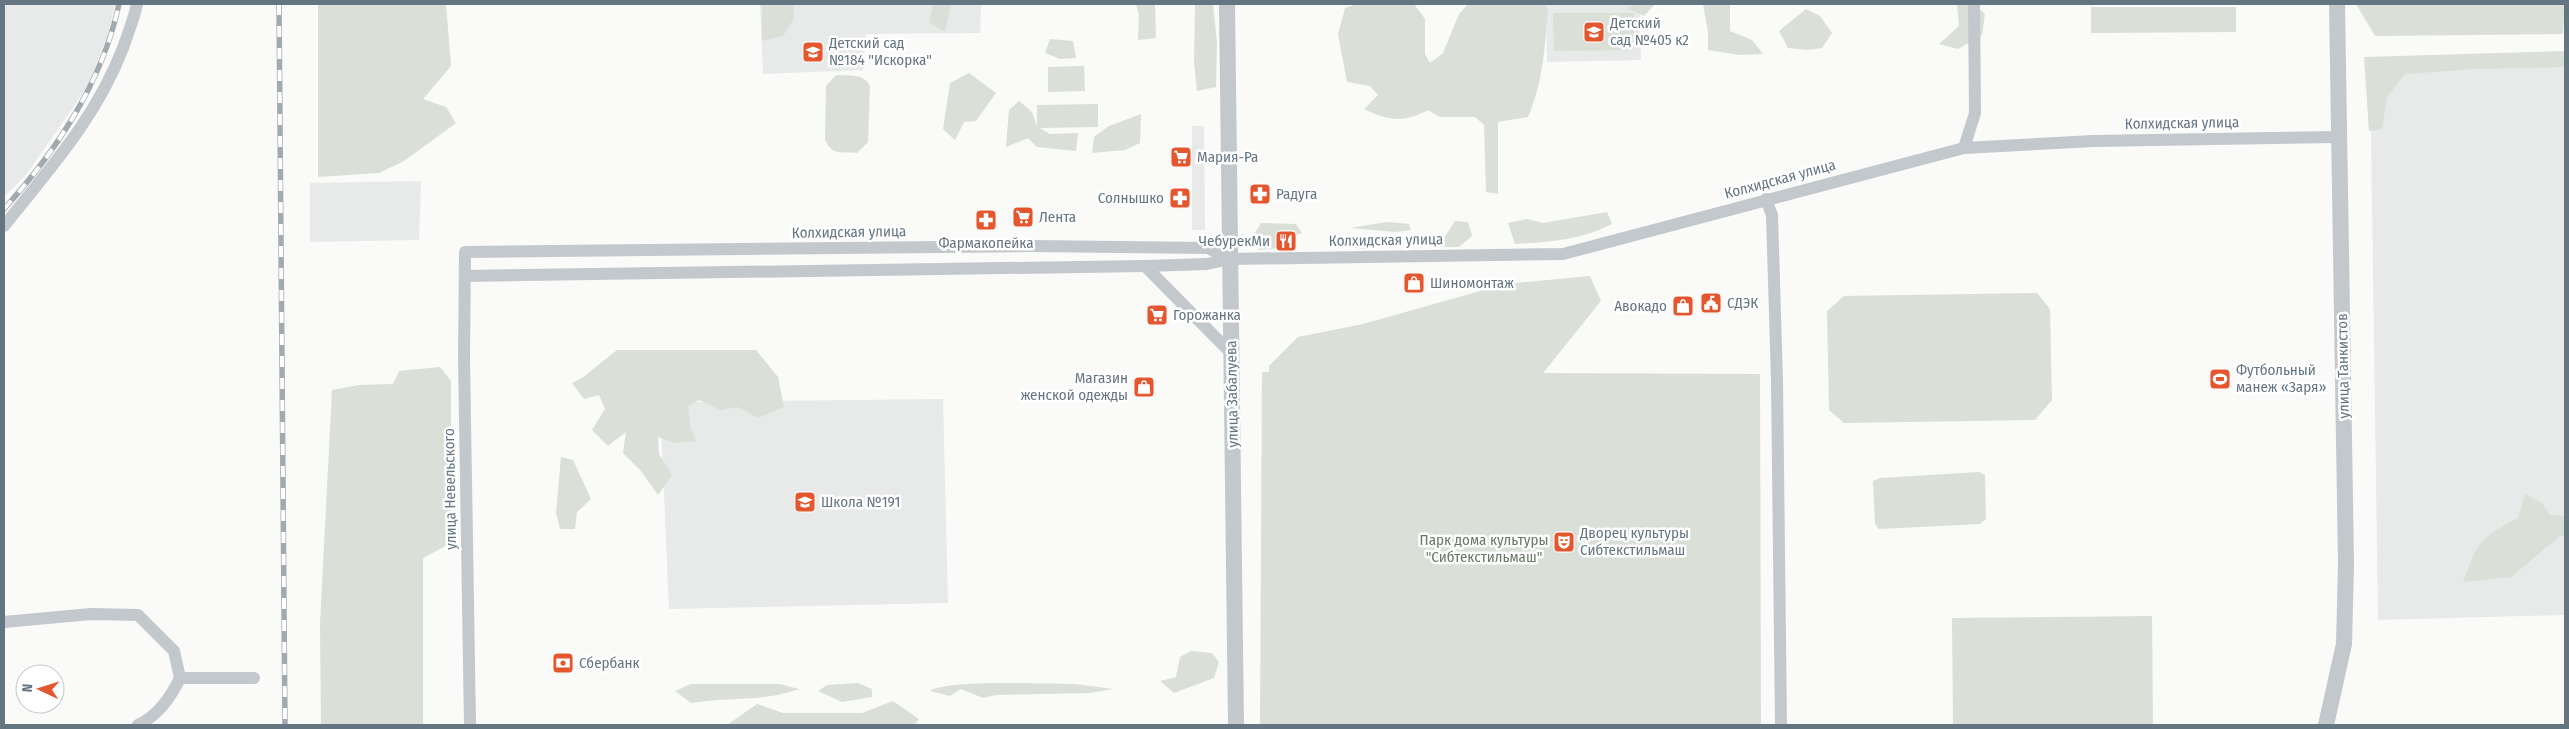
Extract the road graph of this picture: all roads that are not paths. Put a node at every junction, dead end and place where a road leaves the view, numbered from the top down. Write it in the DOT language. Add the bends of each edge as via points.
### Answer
graph roads {
  1 [pos="137,4"];
  2 [pos="1227,4"];
  3 [pos="1974,4"];
  4 [pos="2337,4"];
  5 [pos="2339,137"];
  6 [pos="1964,148"];
  7 [pos="1766,199"];
  8 [pos="4,226"];
  9 [pos="465,252"];
  10 [pos="1230,259"];
  11 [pos="1145,266"];
  12 [pos="465,276"];
  13 [pos="1231,353"];
  14 [pos="4,622"];
  15 [pos="180,678"];
  16 [pos="254,678"];
  17 [pos="138,725"];
  18 [pos="470,725"];
  19 [pos="1236,725"];
  20 [pos="1781,725"];
  21 [pos="2326,725"];
  1 -- 8 [label="street" via="110,82 80,130"];
  2 -- 10 [label="street, улица Забалуева"];
  3 -- 6 [label="street" via="1975,113"];
  4 -- 5 [label="street, улица Танкистов"];
  5 -- 6 [label="street, Колхидская улица" via="2093,141"];
  5 -- 21 [label="street, улица Танкистов" via="2346,564 2344,644"];
  6 -- 7 [label="street, Колхидская улица"];
  7 -- 10 [label="street, Колхидская улица" via="1563,254"];
  7 -- 20 [label="street" via="1772,215 1777,382"];
  9 -- 10 [label="street, Колхидская улица" via="1030,246 1208,248"];
  9 -- 12 [label="street, улица Невельского"];
  10 -- 11 [label="street, Колхидская улица" via="1207,264"];
  10 -- 13 [label="street, улица Забалуева"];
  11 -- 12 [label="street, Колхидская улица"];
  11 -- 13 [label="street"];
  12 -- 18 [label="street, улица Невельского"];
  13 -- 19 [label="street, улица Забалуева"];
  14 -- 15 [label="street" via="90,614 138,615 174,651"];
  15 -- 16 [label="street"];
  15 -- 17 [label="street" via="150,719"];
}
